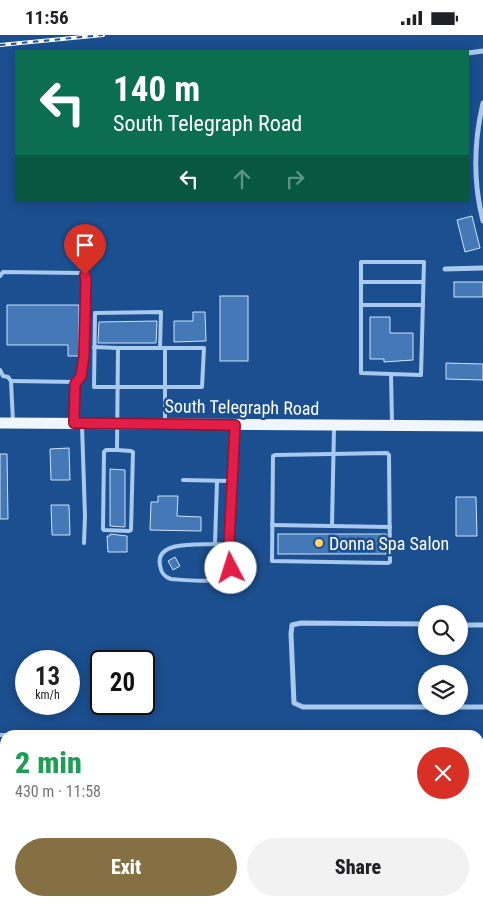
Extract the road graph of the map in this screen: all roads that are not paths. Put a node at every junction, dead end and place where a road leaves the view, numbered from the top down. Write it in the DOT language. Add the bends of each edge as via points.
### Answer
graph roads {
  1 [pos="483,51"];
  2 [pos="469,53"];
  3 [pos="483,103"];
  4 [pos="483,221"];
  5 [pos="483,268"];
  6 [pos="446,269"];
  7 [pos="0,276"];
  8 [pos="423,282"];
  9 [pos="360,283"];
  10 [pos="361,305"];
  11 [pos="423,305"];
  12 [pos="94,347"];
  13 [pos="118,348"];
  14 [pos="160,348"];
  15 [pos="165,348"];
  16 [pos="0,370"];
  17 [pos="391,374"];
  18 [pos="11,381"];
  19 [pos="77,382"];
  20 [pos="118,387"];
  21 [pos="165,387"];
  22 [pos="0,423"];
  23 [pos="13,423"];
  24 [pos="78,423"];
  25 [pos="117,423"];
  26 [pos="165,424"];
  27 [pos="235,425"];
  28 [pos="334,425"];
  29 [pos="392,425"];
  30 [pos="483,426"];
  31 [pos="118,450"];
  32 [pos="333,455"];
  33 [pos="183,480"];
  34 [pos="217,481"];
  35 [pos="232,481"];
  36 [pos="272,525"];
  37 [pos="332,525"];
  38 [pos="390,527"];
  39 [pos="84,543"];
  40 [pos="215,544"];
  41 [pos="229,545"];
  42 [pos="418,624"];
  43 [pos="468,625"];
  44 [pos="483,625"];
  45 [pos="483,707"];
  1 -- 2 [label="street"];
  3 -- 4 [label="street" via="475,160"];
  5 -- 6 [label="street"];
  7 -- 19 [label="lane" via="3,272 85,275 84,356"];
  8 -- 9 [label="lane"];
  8 -- 9 [label="lane" via="424,263 361,262"];
  8 -- 11 [label="lane"];
  9 -- 10 [label="lane"];
  10 -- 11 [label="lane"];
  10 -- 17 [label="lane" via="361,373"];
  11 -- 17 [label="lane" via="421,375"];
  12 -- 13 [label="lane"];
  12 -- 14 [label="lane" via="95,313 161,312"];
  12 -- 20 [label="lane" via="94,387"];
  13 -- 14 [label="lane"];
  13 -- 20 [label="lane"];
  14 -- 15 [label="lane"];
  15 -- 21 [label="lane"];
  15 -- 21 [label="lane" via="204,348 202,387"];
  16 -- 18 [label="lane"];
  17 -- 29 [label="lane"];
  18 -- 19 [label="lane"];
  18 -- 23 [label="lane"];
  19 -- 24 [label="lane"];
  20 -- 21 [label="lane"];
  20 -- 25 [label="lane"];
  21 -- 26 [label="lane"];
  22 -- 23 [label="main road, South Telegraph Road"];
  23 -- 24 [label="main road, South Telegraph Road"];
  24 -- 25 [label="main road, South Telegraph Road"];
  24 -- 39 [label="lane"];
  25 -- 26 [label="main road, South Telegraph Road"];
  25 -- 31 [label="lane"];
  26 -- 27 [label="main road, South Telegraph Road"];
  27 -- 28 [label="main road, South Telegraph Road"];
  27 -- 35 [label="lane"];
  28 -- 29 [label="main road, South Telegraph Road"];
  28 -- 32 [label="lane"];
  29 -- 30 [label="main road, South Telegraph Road"];
  31 -- 31 [label="lane" via="133,452 129,531 103,529 104,452"];
  32 -- 36 [label="lane" via="273,456"];
  32 -- 37 [label="lane"];
  32 -- 38 [label="lane" via="388,454"];
  33 -- 34 [label="lane"];
  34 -- 35 [label="lane"];
  34 -- 40 [label="lane"];
  35 -- 41 [label="lane"];
  36 -- 37 [label="lane"];
  36 -- 38 [label="lane" via="273,561 388,563"];
  37 -- 38 [label="lane"];
  40 -- 41 [label="lane"];
  40 -- 41 [label="lane" via="168,548 159,560 162,572 171,579 219,579 231,568"];
  42 -- 45 [label="street" via="292,625 294,703 303,707"];
  43 -- 44 [label="street"];
}
